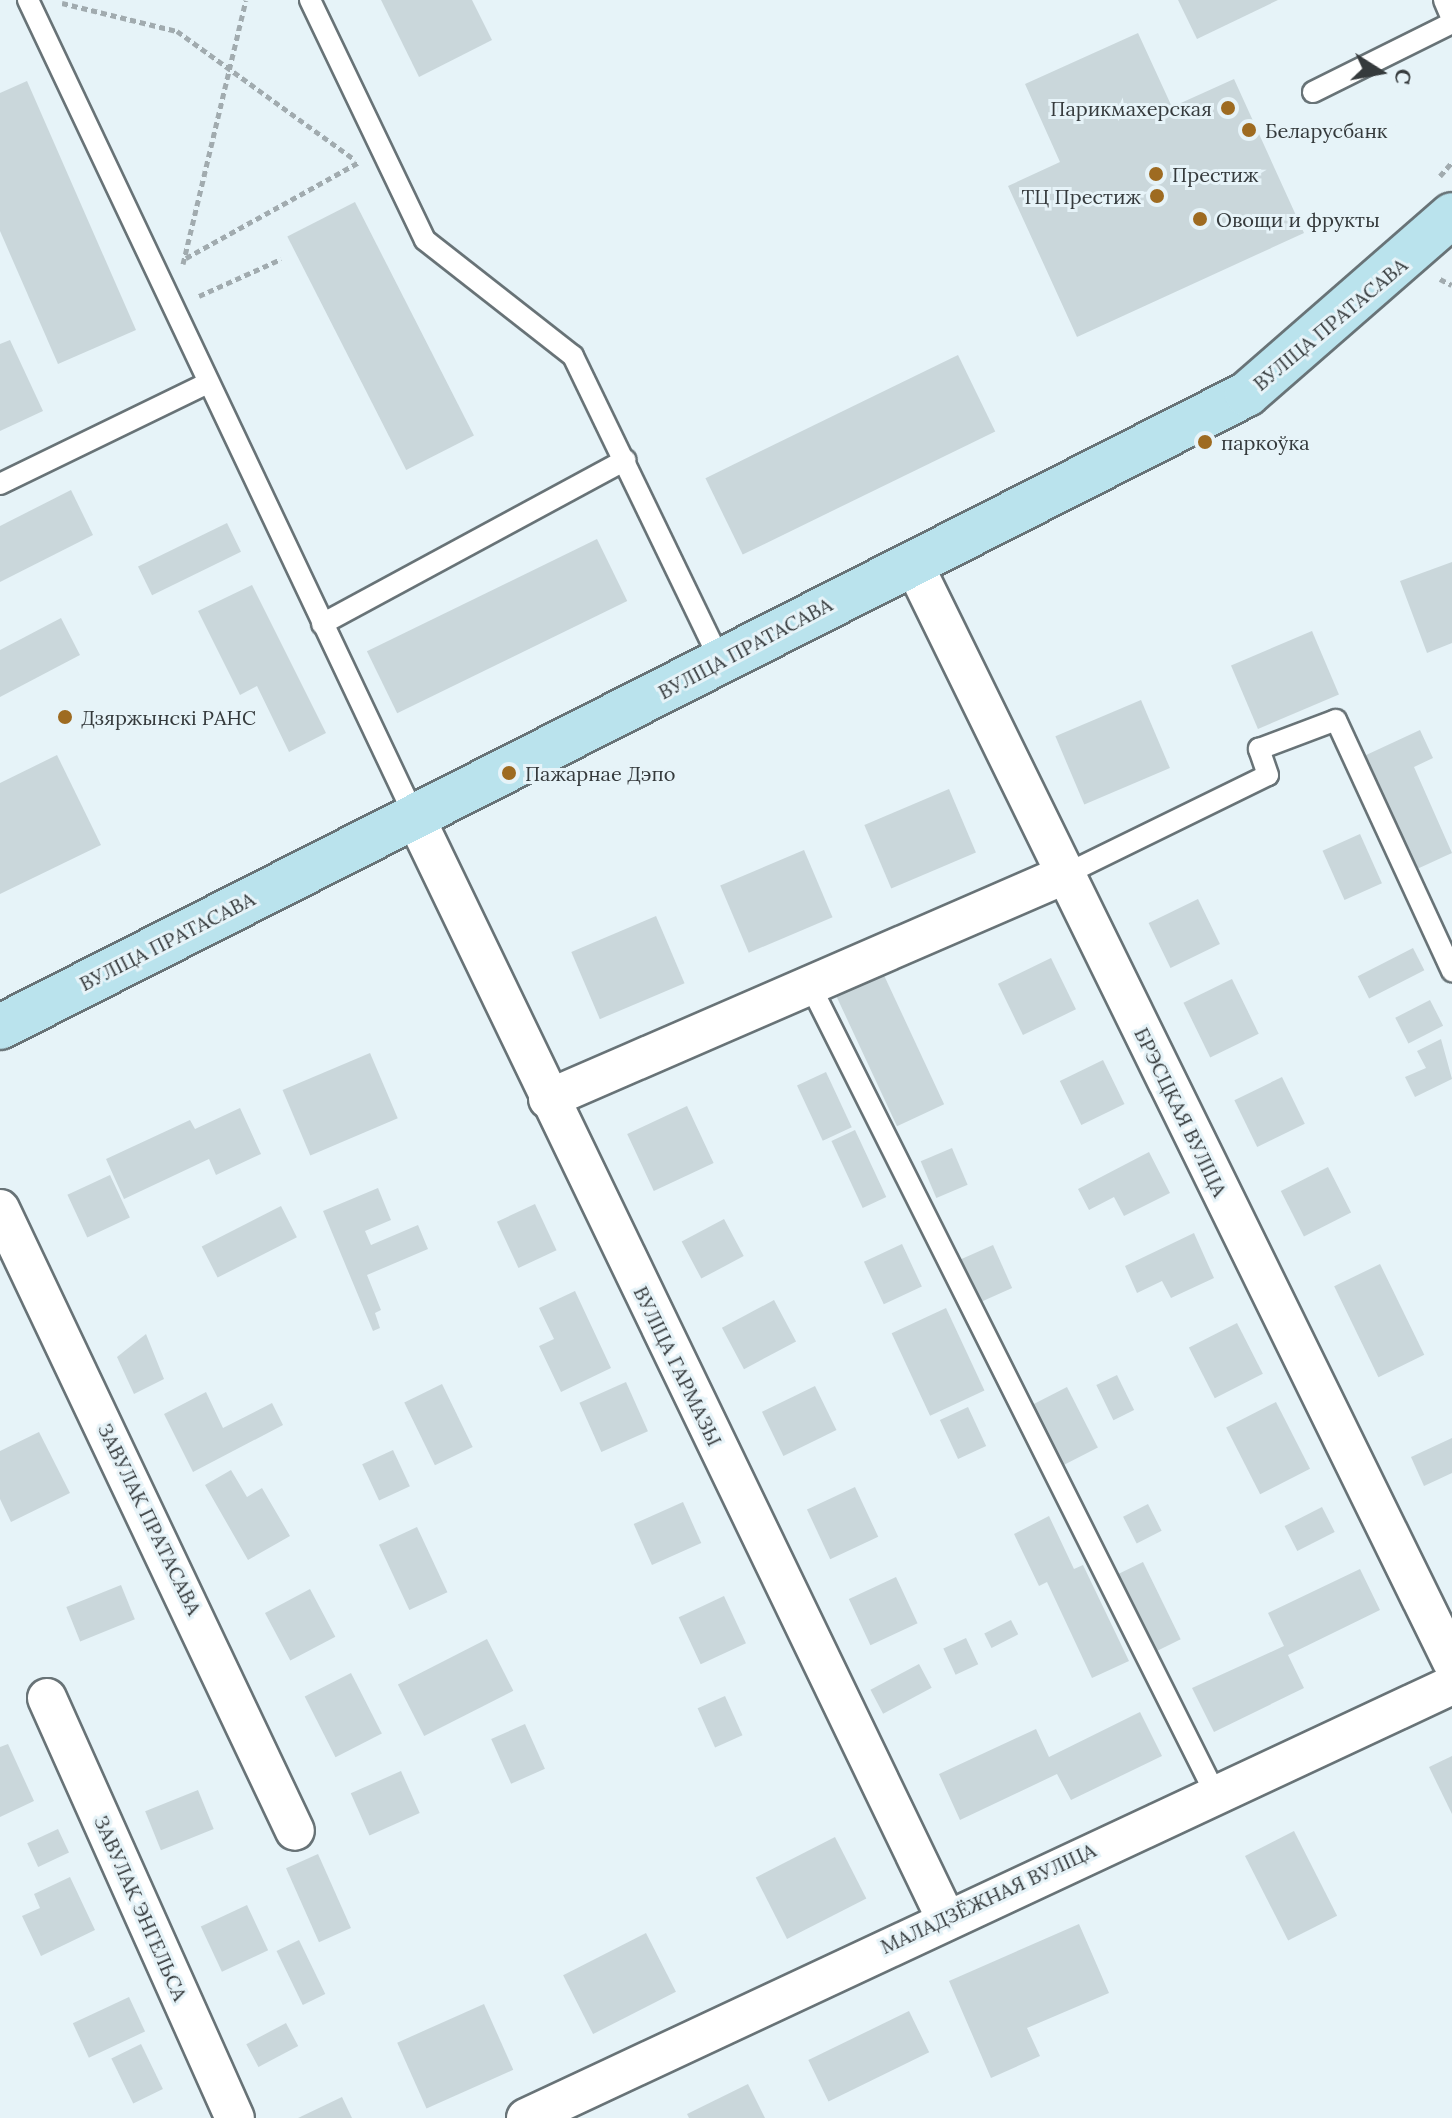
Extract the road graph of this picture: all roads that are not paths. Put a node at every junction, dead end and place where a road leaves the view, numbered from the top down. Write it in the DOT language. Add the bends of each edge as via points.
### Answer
graph roads {
  1 [pos="28,0"];
  2 [pos="310,0"];
  3 [pos="1444,0"];
  4 [pos="1452,21"];
  5 [pos="1313,92"];
  6 [pos="1452,215"];
  7 [pos="208,383"];
  8 [pos="625,460"];
  9 [pos="0,484"];
  10 [pos="912,561"];
  11 [pos="322,624"];
  12 [pos="720,660"];
  13 [pos="414,815"];
  14 [pos="1064,875"];
  15 [pos="1452,971"];
  16 [pos="810,985"];
  17 [pos="0,1027"];
  18 [pos="548,1099"];
  19 [pos="0,1209"];
  20 [pos="1452,1662"];
  21 [pos="1452,1685"];
  22 [pos="47,1698"];
  23 [pos="1215,1793"];
  24 [pos="295,1831"];
  25 [pos="945,1917"];
  26 [pos="235,2118"];
  27 [pos="526,2118"];
  1 -- 7 [label="lane"];
  2 -- 8 [label="lane" via="425,240 573,356"];
  3 -- 4 [label="lane"];
  4 -- 5 [label="lane"];
  6 -- 10 [label="main road, ВУЛІЦА ПРАТАСАВА" via="1247,394"];
  7 -- 9 [label="lane"];
  7 -- 11 [label="lane"];
  8 -- 11 [label="lane"];
  8 -- 12 [label="lane"];
  10 -- 12 [label="main road, ВУЛІЦА ПРАТАСАВА"];
  10 -- 14 [label="street, БРЭСЦКАЯ ВУЛІЦА"];
  11 -- 13 [label="lane"];
  12 -- 13 [label="main road, ВУЛІЦА ПРАТАСАВА"];
  13 -- 17 [label="main road, ВУЛІЦА ПРАТАСАВА"];
  13 -- 18 [label="street, ВУЛІЦА ГАРМАЗЫ"];
  14 -- 15 [label="lane" via="1268,775 1259,749 1336,720"];
  14 -- 16 [label="street"];
  14 -- 20 [label="street, БРЭСЦКАЯ ВУЛІЦА"];
  16 -- 18 [label="street"];
  16 -- 23 [label="lane"];
  18 -- 25 [label="street, ВУЛІЦА ГАРМАЗЫ"];
  19 -- 24 [label="street, ЗАВУЛАК ПРАТАСАВА"];
  21 -- 23 [label="street, МАЛАДЗЁЖНАЯ ВУЛІЦА"];
  22 -- 26 [label="street, ЗАВУЛАК ЭНГЕЛЬСА"];
  23 -- 25 [label="street, МАЛАДЗЁЖНАЯ ВУЛІЦА"];
  25 -- 27 [label="street, МАЛАДЗЁЖНАЯ ВУЛІЦА"];
}
